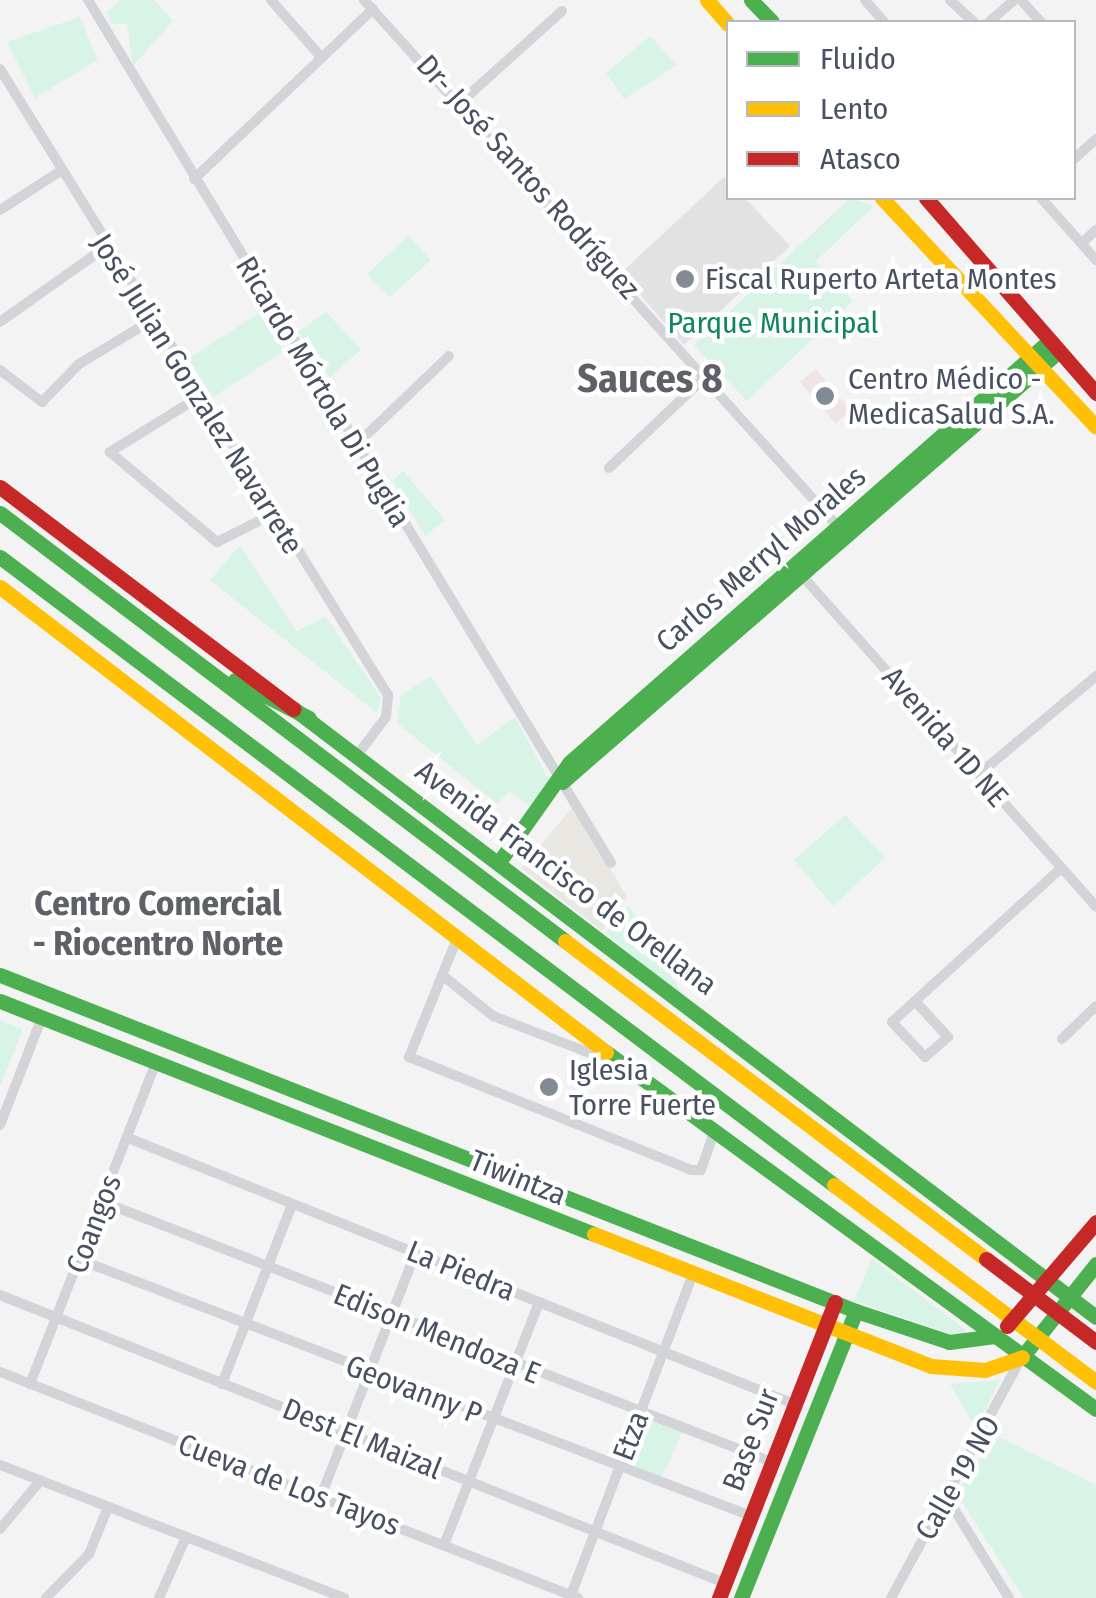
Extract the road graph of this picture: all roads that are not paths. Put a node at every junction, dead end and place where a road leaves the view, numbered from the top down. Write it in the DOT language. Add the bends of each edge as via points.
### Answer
graph roads {
  1 [pos="88,0"];
  2 [pos="272,0"];
  3 [pos="707,0"];
  4 [pos="752,0"];
  5 [pos="864,0"];
  6 [pos="950,0"];
  7 [pos="1018,0"];
  8 [pos="369,4"];
  9 [pos="562,12"];
  10 [pos="770,20"];
  11 [pos="882,20"];
  12 [pos="972,20"];
  13 [pos="992,20"];
  14 [pos="1038,20"];
  15 [pos="726,22"];
  16 [pos="322,58"];
  17 [pos="0,69"];
  18 [pos="4,89"];
  19 [pos="461,102"];
  20 [pos="1096,139"];
  21 [pos="1076,157"];
  22 [pos="59,172"];
  23 [pos="194,179"];
  24 [pos="884,200"];
  25 [pos="928,200"];
  26 [pos="1043,200"];
  27 [pos="0,210"];
  28 [pos="1096,230"];
  29 [pos="1082,244"];
  30 [pos="106,247"];
  31 [pos="1096,260"];
  32 [pos="154,320"];
  33 [pos="0,322"];
  34 [pos="1054,346"];
  35 [pos="450,356"];
  36 [pos="1036,363"];
  37 [pos="0,370"];
  38 [pos="706,376"];
  39 [pos="1096,393"];
  40 [pos="198,396"];
  41 [pos="1096,427"];
  42 [pos="355,446"];
  43 [pos="610,468"];
  44 [pos="0,487"];
  45 [pos="0,502"];
  46 [pos="0,513"];
  47 [pos="271,516"];
  48 [pos="23,530"];
  49 [pos="843,532"];
  50 [pos="0,557"];
  51 [pos="799,572"];
  52 [pos="0,587"];
  53 [pos="187,656"];
  54 [pos="1096,676"];
  55 [pos="308,718"];
  56 [pos="358,754"];
  57 [pos="979,774"];
  58 [pos="562,782"];
  59 [pos="499,862"];
  60 [pos="611,863"];
  61 [pos="1060,868"];
  62 [pos="1096,906"];
  63 [pos="458,936"];
  64 [pos="0,975"];
  65 [pos="442,976"];
  66 [pos="0,1001"];
  67 [pos="915,1001"];
  68 [pos="1096,1006"];
  69 [pos="42,1018"];
  70 [pos="1062,1038"];
  71 [pos="156,1063"];
  72 [pos="624,1065"];
  73 [pos="0,1125"];
  74 [pos="714,1132"];
  75 [pos="128,1138"];
  76 [pos="103,1202"];
  77 [pos="292,1204"];
  78 [pos="1096,1222"];
  79 [pos="416,1252"];
  80 [pos="80,1260"];
  81 [pos="1096,1264"];
  82 [pos="268,1267"];
  83 [pos="692,1276"];
  84 [pos="1052,1284"];
  85 [pos="0,1294"];
  86 [pos="1038,1299"];
  87 [pos="1072,1300"];
  88 [pos="540,1302"];
  89 [pos="834,1302"];
  90 [pos="856,1311"];
  91 [pos="391,1316"];
  92 [pos="58,1317"];
  93 [pos="1060,1317"];
  94 [pos="1096,1317"];
  95 [pos="1013,1322"];
  96 [pos="245,1324"];
  97 [pos="825,1326"];
  98 [pos="846,1335"];
  99 [pos="995,1336"];
  100 [pos="1039,1342"];
  101 [pos="1096,1342"];
  102 [pos="664,1351"];
  103 [pos="1022,1357"];
  104 [pos="515,1365"];
  105 [pos="0,1372"];
  106 [pos="369,1372"];
  107 [pos="1096,1382"];
  108 [pos="30,1384"];
  109 [pos="222,1384"];
  110 [pos="794,1404"];
  111 [pos="1096,1408"];
  112 [pos="640,1414"];
  113 [pos="494,1420"];
  114 [pos="346,1432"];
  115 [pos="772,1462"];
  116 [pos="0,1465"];
  117 [pos="618,1469"];
  118 [pos="40,1481"];
  119 [pos="470,1482"];
  120 [pos="946,1496"];
  121 [pos="320,1499"];
  122 [pos="108,1507"];
  123 [pos="751,1516"];
  124 [pos="0,1529"];
  125 [pos="594,1532"];
  126 [pos="186,1537"];
  127 [pos="444,1546"];
  128 [pos="311,1586"];
  129 [pos="722,1591"];
  130 [pos="574,1597"];
  131 [pos="46,1598"];
  132 [pos="159,1598"];
  133 [pos="306,1598"];
  134 [pos="344,1598"];
  135 [pos="740,1598"];
  136 [pos="891,1598"];
  137 [pos="1009,1598"];
  1 -- 23 [label="street, Ricardo Mórtola Di Puglia"];
  2 -- 16 [label="street"];
  3 -- 15 [label="main road"];
  4 -- 10 [label="main road"];
  5 -- 11 [label="street"];
  6 -- 12 [label="street"];
  7 -- 13 [label="street"];
  7 -- 14 [label="street"];
  8 -- 16 [label="street"];
  8 -- 19 [label="street, Dr- José Santos Rodríguez"];
  9 -- 19 [label="street"];
  16 -- 23 [label="street"];
  17 -- 18 [label="street, José Julian Gonzalez Navarrete"];
  18 -- 22 [label="street, José Julian Gonzalez Navarrete"];
  19 -- 38 [label="street, Dr- José Santos Rodríguez"];
  20 -- 21 [label="street"];
  22 -- 27 [label="street"];
  22 -- 30 [label="street, José Julian Gonzalez Navarrete"];
  23 -- 42 [label="street, Ricardo Mórtola Di Puglia"];
  24 -- 36 [label="main road"];
  25 -- 34 [label="main road"];
  26 -- 29 [label="street"];
  28 -- 29 [label="street"];
  29 -- 31 [label="street"];
  30 -- 32 [label="street, José Julian Gonzalez Navarrete"];
  30 -- 33 [label="street"];
  32 -- 37 [label="street" via="80,364 42,402"];
  32 -- 40 [label="street, José Julian Gonzalez Navarrete"];
  34 -- 36 [label="main road, Carlos Merryl Morales"];
  34 -- 39 [label="main road"];
  35 -- 42 [label="street"];
  36 -- 41 [label="main road"];
  36 -- 49 [label="main road, Carlos Merryl Morales"];
  38 -- 43 [label="street"];
  38 -- 49 [label="street, Dr- José Santos Rodríguez"];
  40 -- 47 [label="street, José Julian Gonzalez Navarrete"];
  40 -- 47 [label="street" via="110,452 218,542"];
  42 -- 58 [label="street, Ricardo Mórtola Di Puglia"];
  44 -- 55 [label="main road, Avenida Francisco de Orellana"];
  45 -- 48 [label="main road"];
  46 -- 48 [label="main road, Avenida Francisco de Orellana"];
  47 -- 56 [label="street, José Julian Gonzalez Navarrete" via="388,695 386,717"];
  48 -- 53 [label="main road, Avenida Francisco de Orellana"];
  49 -- 51 [label="main road, Carlos Merryl Morales"];
  50 -- 95 [label="main road"];
  51 -- 57 [label="street, Avenida 1D NE"];
  51 -- 58 [label="main road, Carlos Merryl Morales" via="569,763"];
  52 -- 63 [label="main road"];
  53 -- 55 [label="main road"];
  53 -- 86 [label="main road, Avenida Francisco de Orellana"];
  54 -- 57 [label="street"];
  55 -- 56 [label="main road, Avenida Francisco de Orellana"];
  56 -- 59 [label="main road, Avenida Francisco de Orellana"];
  57 -- 61 [label="street, Avenida 1D NE"];
  58 -- 59 [label="main road, Carlos Merryl Morales"];
  58 -- 60 [label="street, Ricardo Mórtola Di Puglia"];
  59 -- 84 [label="main road, Avenida Francisco de Orellana"];
  61 -- 62 [label="street, Avenida 1D NE"];
  61 -- 67 [label="street"];
  63 -- 65 [label="street"];
  63 -- 72 [label="main road"];
  64 -- 89 [label="main road, Tiwintza"];
  65 -- 72 [label="street" via="493,1016"];
  65 -- 74 [label="street" via="409,1057 696,1171"];
  66 -- 69 [label="main road, Tiwintza"];
  67 -- 67 [label="street" via="948,1037 925,1057 892,1022"];
  68 -- 70 [label="street"];
  69 -- 71 [label="main road, Tiwintza"];
  69 -- 73 [label="street"];
  71 -- 75 [label="street, Coangos"];
  71 -- 83 [label="main road, Tiwintza"];
  72 -- 74 [label="main road"];
  74 -- 99 [label="main road"];
  75 -- 76 [label="street, Coangos"];
  75 -- 77 [label="street, La Piedra"];
  76 -- 80 [label="street, Coangos"];
  76 -- 82 [label="street, Edison Mendoza E"];
  77 -- 79 [label="street, La Piedra"];
  77 -- 82 [label="street"];
  78 -- 84 [label="main road"];
  79 -- 88 [label="street, La Piedra"];
  79 -- 91 [label="street"];
  80 -- 92 [label="street, Coangos"];
  80 -- 96 [label="street, Geovanny P"];
  81 -- 87 [label="main road"];
  82 -- 91 [label="street, Edison Mendoza E"];
  82 -- 96 [label="street"];
  83 -- 97 [label="main road, Tiwintza"];
  83 -- 102 [label="street, Etza"];
  84 -- 86 [label="main road"];
  84 -- 87 [label="main road, Avenida Francisco de Orellana"];
  85 -- 92 [label="street, Dest El Maizal"];
  86 -- 93 [label="main road, Avenida Francisco de Orellana"];
  86 -- 95 [label="main road"];
  87 -- 93 [label="main road"];
  87 -- 94 [label="main road, Avenida Francisco de Orellana"];
  88 -- 102 [label="street, La Piedra"];
  88 -- 104 [label="street"];
  89 -- 90 [label="main road, Tiwintza"];
  89 -- 97 [label="main road, Base Sur"];
  90 -- 98 [label="main road, Base Sur"];
  90 -- 99 [label="main road, Tiwintza" via="950,1342"];
  91 -- 104 [label="street, Edison Mendoza E"];
  91 -- 106 [label="street"];
  92 -- 108 [label="street, Coangos"];
  92 -- 109 [label="street, Dest El Maizal"];
  93 -- 100 [label="main road"];
  93 -- 101 [label="main road, Avenida Francisco de Orellana"];
  95 -- 99 [label="main road"];
  95 -- 100 [label="main road"];
  96 -- 106 [label="street, Geovanny P"];
  96 -- 109 [label="street"];
  97 -- 98 [label="main road, Tiwintza"];
  97 -- 110 [label="main road, Base Sur"];
  98 -- 103 [label="main road, Tiwintza" via="946,1370"];
  98 -- 135 [label="main road, Base Sur"];
  99 -- 103 [label="main road"];
  100 -- 103 [label="main road"];
  100 -- 107 [label="main road"];
  102 -- 110 [label="street, La Piedra"];
  102 -- 112 [label="street, Etza"];
  103 -- 111 [label="main road"];
  103 -- 120 [label="street, Calle 19 NO"];
  104 -- 112 [label="street, Edison Mendoza E"];
  104 -- 113 [label="street"];
  105 -- 108 [label="street, Cueva de Los Tayos"];
  106 -- 113 [label="street, Geovanny P"];
  106 -- 114 [label="street"];
  108 -- 121 [label="street, Cueva de Los Tayos"];
  109 -- 114 [label="street, Dest El Maizal"];
  110 -- 115 [label="main road, Base Sur"];
  112 -- 115 [label="street, Edison Mendoza E"];
  112 -- 117 [label="street, Etza"];
  113 -- 117 [label="street, Geovanny P"];
  113 -- 119 [label="street"];
  114 -- 119 [label="street, Dest El Maizal"];
  114 -- 121 [label="street"];
  115 -- 123 [label="main road, Base Sur"];
  116 -- 118 [label="street"];
  117 -- 123 [label="street, Geovanny P"];
  117 -- 125 [label="street, Etza"];
  118 -- 122 [label="street"];
  118 -- 124 [label="street"];
  119 -- 125 [label="street, Dest El Maizal"];
  119 -- 127 [label="street"];
  120 -- 136 [label="street, Calle 19 NO"];
  120 -- 137 [label="street"];
  121 -- 127 [label="street, Cueva de Los Tayos"];
  122 -- 126 [label="street"];
  122 -- 131 [label="street" via="90,1554"];
  123 -- 129 [label="main road, Base Sur"];
  125 -- 129 [label="street, Dest El Maizal"];
  125 -- 130 [label="street, Etza"];
  126 -- 128 [label="street"];
  126 -- 132 [label="street"];
  127 -- 130 [label="street, Cueva de Los Tayos"];
  128 -- 133 [label="street"];
  128 -- 134 [label="street"];
}
